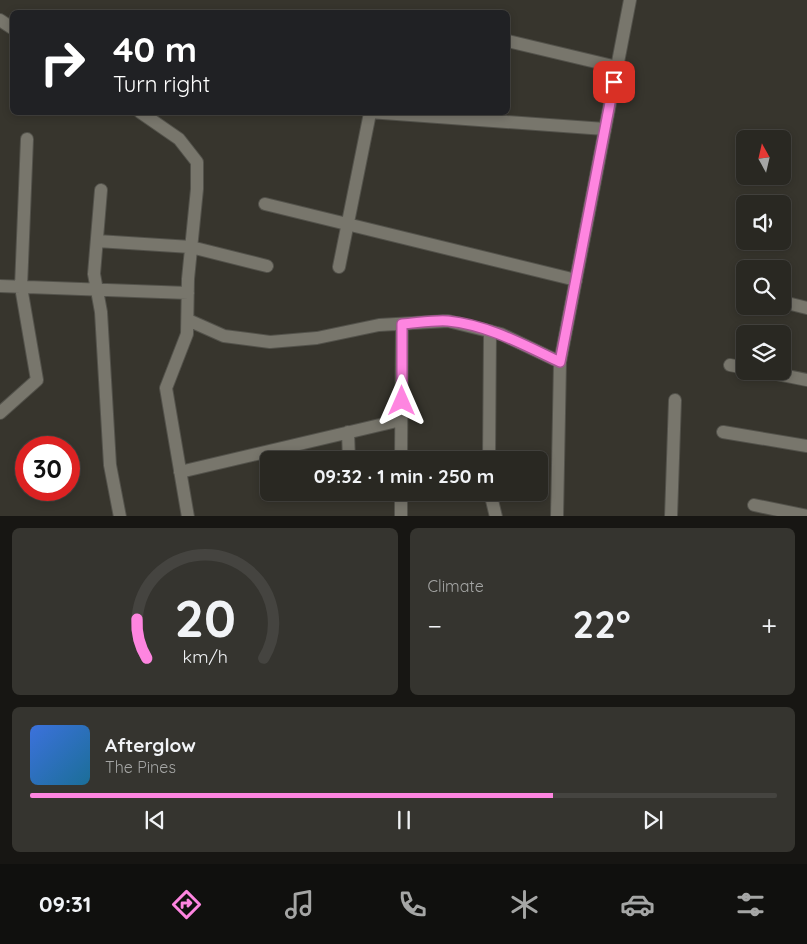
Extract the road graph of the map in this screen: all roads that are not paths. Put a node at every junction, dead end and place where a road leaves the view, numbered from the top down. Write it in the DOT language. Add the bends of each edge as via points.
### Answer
graph roads {
  1 [pos="630,0"];
  2 [pos="510,41"];
  3 [pos="617,66"];
  4 [pos="144,115"];
  5 [pos="370,115"];
  6 [pos="399,115"];
  7 [pos="605,129"];
  8 [pos="27,139"];
  9 [pos="101,190"];
  10 [pos="265,204"];
  11 [pos="348,222"];
  12 [pos="97,241"];
  13 [pos="191,247"];
  14 [pos="268,266"];
  15 [pos="339,267"];
  16 [pos="576,280"];
  17 [pos="0,286"];
  18 [pos="20,287"];
  19 [pos="97,290"];
  20 [pos="188,294"];
  21 [pos="791,304"];
  22 [pos="807,308"];
  23 [pos="188,320"];
  24 [pos="402,324"];
  25 [pos="490,331"];
  26 [pos="560,362"];
  27 [pos="730,365"];
  28 [pos="736,366"];
  29 [pos="791,377"];
  30 [pos="807,380"];
  31 [pos="675,400"];
  32 [pos="0,413"];
  33 [pos="401,420"];
  34 [pos="348,432"];
  35 [pos="723,432"];
  36 [pos="807,446"];
  37 [pos="349,451"];
  38 [pos="401,451"];
  39 [pos="489,451"];
  40 [pos="180,472"];
  41 [pos="401,501"];
  42 [pos="492,501"];
  43 [pos="754,505"];
  44 [pos="120,516"];
  45 [pos="188,516"];
  46 [pos="401,516"];
  47 [pos="496,516"];
  48 [pos="557,516"];
  49 [pos="671,516"];
  50 [pos="807,516"];
  1 -- 3 [label="street"];
  2 -- 3 [label="street"];
  3 -- 7 [label="street"];
  4 -- 13 [label="street" via="179,139 197,162"];
  5 -- 11 [label="street"];
  6 -- 7 [label="street"];
  7 -- 16 [label="street"];
  8 -- 18 [label="street"];
  9 -- 12 [label="street"];
  10 -- 11 [label="street"];
  11 -- 15 [label="street"];
  11 -- 16 [label="street"];
  12 -- 13 [label="street"];
  12 -- 19 [label="street" via="94,274"];
  13 -- 14 [label="street"];
  13 -- 20 [label="street"];
  16 -- 26 [label="street"];
  17 -- 18 [label="street"];
  18 -- 19 [label="street"];
  18 -- 32 [label="street" via="37,380"];
  19 -- 20 [label="street"];
  19 -- 44 [label="street" via="102,312 110,465"];
  20 -- 23 [label="street"];
  21 -- 22 [label="street"];
  23 -- 24 [label="street" via="224,336 270,342"];
  23 -- 40 [label="street" via="187,334 166,388"];
  24 -- 25 [label="street" via="448,321"];
  24 -- 33 [label="street"];
  25 -- 26 [label="street"];
  25 -- 39 [label="street"];
  26 -- 48 [label="street"];
  27 -- 28 [label="street"];
  29 -- 30 [label="street"];
  31 -- 49 [label="street"];
  33 -- 34 [label="street"];
  33 -- 38 [label="street"];
  34 -- 37 [label="street"];
  34 -- 40 [label="street"];
  35 -- 36 [label="street"];
  40 -- 45 [label="street"];
  41 -- 46 [label="street"];
  42 -- 47 [label="street"];
  43 -- 50 [label="street"];
}
